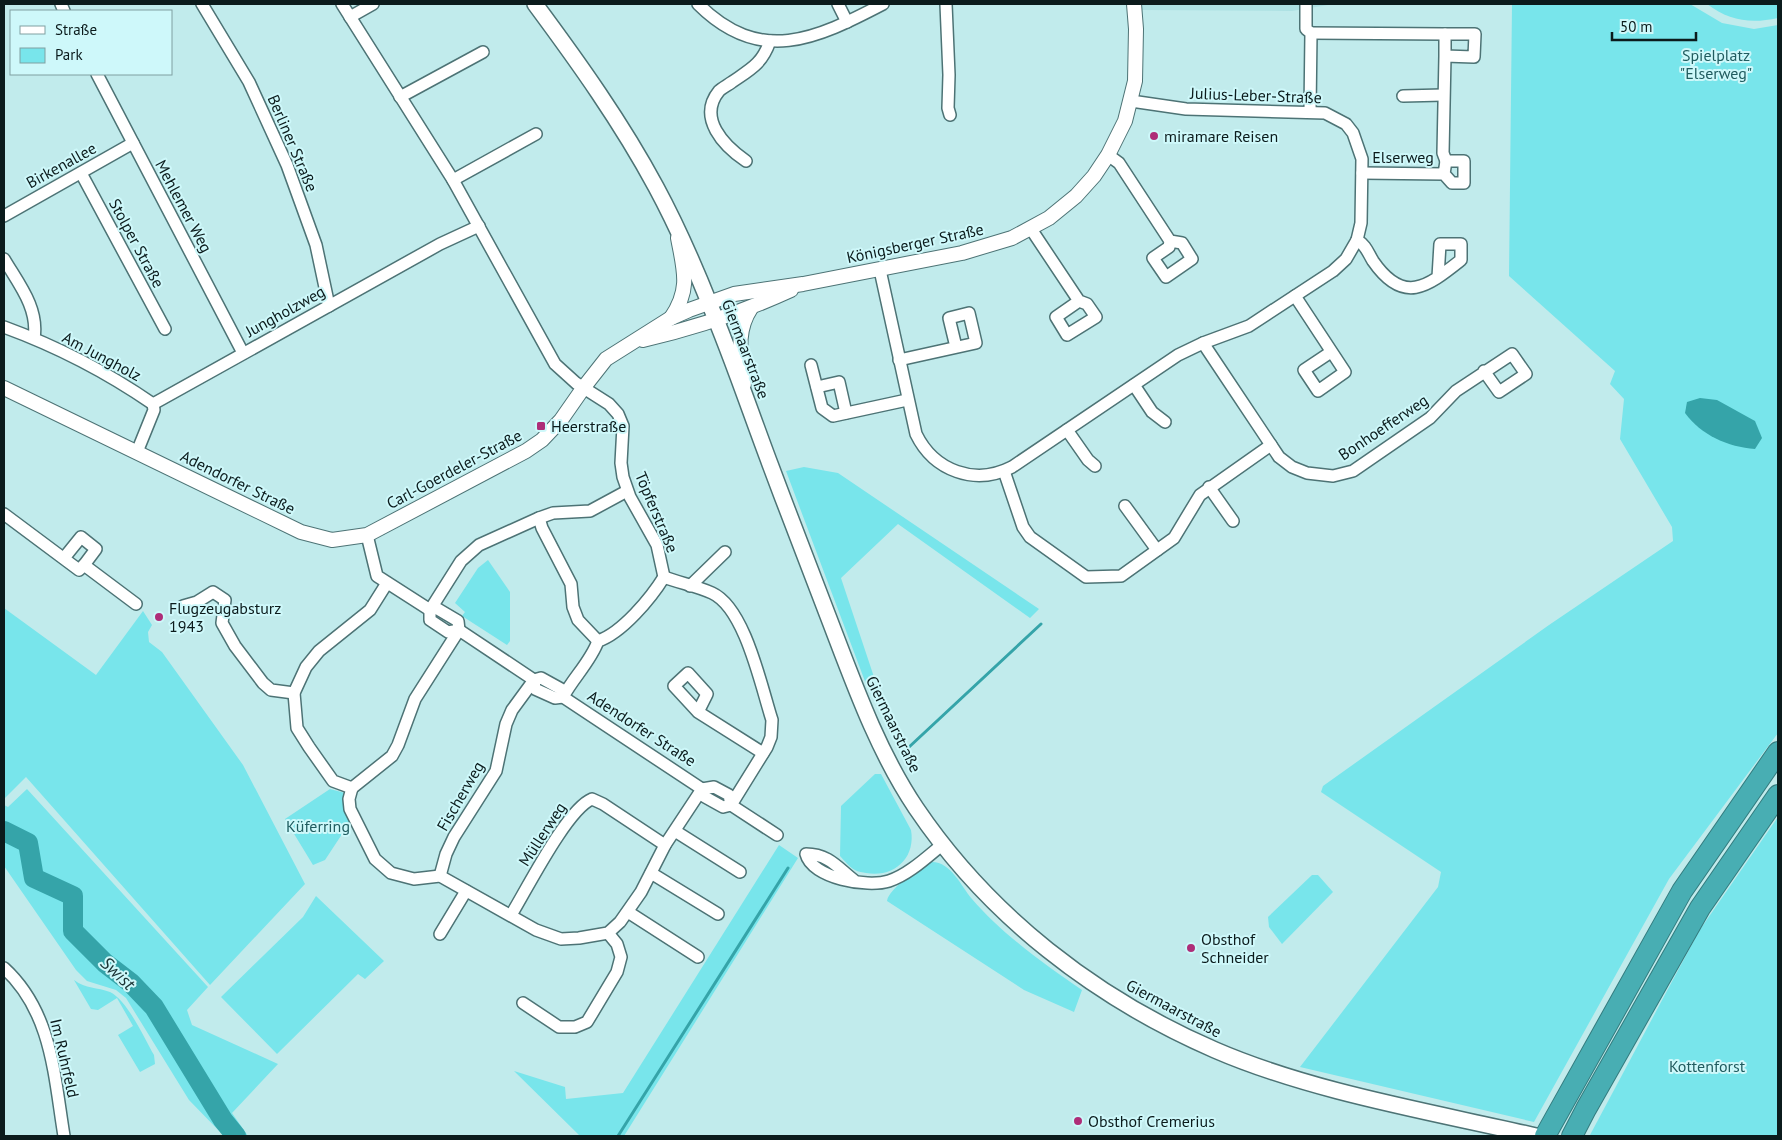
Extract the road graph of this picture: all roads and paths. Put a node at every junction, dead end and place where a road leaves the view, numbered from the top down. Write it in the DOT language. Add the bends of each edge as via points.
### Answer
graph roads {
  1 [pos="202,4"];
  2 [pos="342,4"];
  3 [pos="373,4"];
  4 [pos="535,4"];
  5 [pos="698,4"];
  6 [pos="838,4"];
  7 [pos="883,4"];
  8 [pos="946,4"];
  9 [pos="1134,4"];
  10 [pos="1306,4"];
  11 [pos="350,17"];
  12 [pos="847,22"];
  13 [pos="1311,33"];
  14 [pos="1445,34"];
  15 [pos="770,41"];
  16 [pos="483,52"];
  17 [pos="1445,56"];
  18 [pos="98,75"];
  19 [pos="1443,94"];
  20 [pos="1403,96"];
  21 [pos="400,97"];
  22 [pos="1131,101"];
  23 [pos="1310,112"];
  24 [pos="950,115"];
  25 [pos="536,134"];
  26 [pos="133,143"];
  27 [pos="1108,155"];
  28 [pos="746,161"];
  29 [pos="1446,161"];
  30 [pos="81,173"];
  31 [pos="1362,173"];
  32 [pos="1444,174"];
  33 [pos="453,180"];
  34 [pos="4,216"];
  35 [pos="479,226"];
  36 [pos="1031,229"];
  37 [pos="677,233"];
  38 [pos="1357,240"];
  39 [pos="1170,241"];
  40 [pos="4,261"];
  41 [pos="880,270"];
  42 [pos="1438,278"];
  43 [pos="803,284"];
  44 [pos="1295,296"];
  45 [pos="1079,301"];
  46 [pos="709,302"];
  47 [pos="329,306"];
  48 [pos="752,308"];
  49 [pos="671,318"];
  50 [pos="716,320"];
  51 [pos="4,327"];
  52 [pos="165,329"];
  53 [pos="34,338"];
  54 [pos="635,342"];
  55 [pos="1203,343"];
  56 [pos="956,347"];
  57 [pos="1331,352"];
  58 [pos="243,353"];
  59 [pos="899,360"];
  60 [pos="811,365"];
  61 [pos="1484,371"];
  62 [pos="1134,385"];
  63 [pos="584,387"];
  64 [pos="817,388"];
  65 [pos="4,389"];
  66 [pos="746,397"];
  67 [pos="907,400"];
  68 [pos="153,404"];
  69 [pos="846,413"];
  70 [pos="1165,422"];
  71 [pos="1067,430"];
  72 [pos="1271,445"];
  73 [pos="137,452"];
  74 [pos="1095,466"];
  75 [pos="1004,471"];
  76 [pos="1209,487"];
  77 [pos="627,491"];
  78 [pos="1125,506"];
  79 [pos="4,514"];
  80 [pos="539,518"];
  81 [pos="1233,521"];
  82 [pos="367,535"];
  83 [pos="1157,550"];
  84 [pos="725,552"];
  85 [pos="64,558"];
  86 [pos="84,565"];
  87 [pos="664,578"];
  88 [pos="387,583"];
  89 [pos="690,586"];
  90 [pos="136,604"];
  91 [pos="183,606"];
  92 [pos="430,610"];
  93 [pos="459,630"];
  94 [pos="598,640"];
  95 [pos="534,680"];
  96 [pos="294,693"];
  97 [pos="563,697"];
  98 [pos="698,712"];
  99 [pos="1778,752"];
  100 [pos="762,754"];
  101 [pos="352,788"];
  102 [pos="702,788"];
  103 [pos="1778,795"];
  104 [pos="731,805"];
  105 [pos="675,831"];
  106 [pos="777,835"];
  107 [pos="943,844"];
  108 [pos="665,845"];
  109 [pos="740,872"];
  110 [pos="651,873"];
  111 [pos="440,876"];
  112 [pos="855,881"];
  113 [pos="466,891"];
  114 [pos="628,912"];
  115 [pos="718,914"];
  116 [pos="511,915"];
  117 [pos="608,932"];
  118 [pos="440,934"];
  119 [pos="698,957"];
  120 [pos="4,968"];
  121 [pos="523,1003"];
  122 [pos="64,1136"];
  123 [pos="1536,1136"];
  124 [pos="1545,1136"];
  125 [pos="1572,1136"];
  1 -- 47 [label="street, Berliner Straße" via="249,82 283,156 316,245"];
  2 -- 11 [label="street"];
  3 -- 11 [label="street"];
  4 -- 37 [label="main road, Giermaarstraße" via="616,119 657,188"];
  5 -- 15 [label="street" via="722,24"];
  6 -- 12 [label="street"];
  7 -- 12 [label="street"];
  8 -- 24 [label="street"];
  9 -- 22 [label="street, Königsberger Straße" via="1137,63"];
  10 -- 13 [label="street" via="1306,29"];
  11 -- 21 [label="street"];
  12 -- 15 [label="street" via="804,39"];
  13 -- 14 [label="street"];
  13 -- 23 [label="street"];
  14 -- 17 [label="street, Elserweg"];
  14 -- 17 [label="street" via="1474,34 1474,57"];
  15 -- 28 [label="street" via="760,63 720,90 711,105 711,119 722,141"];
  16 -- 21 [label="street"];
  17 -- 19 [label="street, Elserweg"];
  18 -- 26 [label="street, Mehlemer Weg"];
  19 -- 20 [label="street"];
  19 -- 29 [label="street, Elserweg" via="1443,153"];
  21 -- 33 [label="street"];
  22 -- 23 [label="street, Julius-Leber-Straße" via="1186,109"];
  22 -- 27 [label="street, Königsberger Straße"];
  23 -- 31 [label="street, Julius-Leber-Straße" via="1325,112 1354,133 1360,147"];
  25 -- 33 [label="street"];
  26 -- 30 [label="street, Birkenallee"];
  26 -- 58 [label="street, Mehlemer Weg"];
  27 -- 36 [label="street, Königsberger Straße" via="1076,196"];
  27 -- 39 [label="street" via="1119,163"];
  29 -- 32 [label="street, Elserweg"];
  29 -- 32 [label="street, Elserweg" via="1464,161 1464,183 1452,183"];
  30 -- 34 [label="street, Birkenallee"];
  30 -- 52 [label="street, Stolper Straße"];
  31 -- 32 [label="street, Elserweg"];
  31 -- 38 [label="street, Julius-Leber-Straße" via="1362,223"];
  33 -- 35 [label="street"];
  35 -- 47 [label="street, Jungholzweg"];
  35 -- 63 [label="street" via="555,364"];
  36 -- 41 [label="street, Königsberger Straße" via="992,246"];
  36 -- 45 [label="street"];
  37 -- 46 [label="main road, Giermaarstraße"];
  37 -- 49 [label="street" via="686,279 679,307"];
  38 -- 42 [label="street" via="1363,243 1388,279 1405,287 1418,288"];
  38 -- 44 [label="street, Julius-Leber-Straße" via="1339,265"];
  40 -- 53 [label="street" via="33,312"];
  41 -- 43 [label="street, Königsberger Straße"];
  41 -- 59 [label="street, Julius-Leber-Straße"];
  43 -- 46 [label="street, Königsberger Straße" via="734,294"];
  43 -- 48 [label="street, Königsberger Straße"];
  44 -- 55 [label="street, Julius-Leber-Straße" via="1249,326"];
  44 -- 57 [label="street"];
  46 -- 49 [label="street, Carl-Goerdeler-Straße"];
  46 -- 50 [label="main road, Giermaarstraße"];
  47 -- 58 [label="street, Jungholzweg"];
  48 -- 50 [label="street, Königsberger Straße"];
  48 -- 66 [label="street" via="745,318 739,339"];
  49 -- 54 [label="street, Carl-Goerdeler-Straße"];
  50 -- 54 [label="street, Carl-Goerdeler-Straße"];
  50 -- 66 [label="main road, Giermaarstraße"];
  51 -- 53 [label="street, Am Jungholz"];
  53 -- 68 [label="street, Am Jungholz" via="128,386"];
  54 -- 63 [label="street, Carl-Goerdeler-Straße" via="606,359"];
  55 -- 62 [label="street, Julius-Leber-Straße" via="1178,355"];
  55 -- 72 [label="street, Bonhoefferweg"];
  56 -- 59 [label="street"];
  58 -- 68 [label="street, Jungholzweg"];
  59 -- 67 [label="street, Julius-Leber-Straße"];
  60 -- 64 [label="street"];
  61 -- 72 [label="street, Bonhoefferweg" via="1456,391 1430,418 1347,473 1333,476 1300,471 1285,464"];
  62 -- 70 [label="street" via="1152,412"];
  62 -- 71 [label="street, Julius-Leber-Straße"];
  63 -- 77 [label="street, Töpferstraße" via="609,404 623,426 621,463"];
  63 -- 82 [label="street, Carl-Goerdeler-Straße" via="561,420 534,446"];
  64 -- 69 [label="street" via="822,408 832,416"];
  64 -- 69 [label="street" via="839,382"];
  65 -- 73 [label="street, Adendorfer Straße"];
  66 -- 107 [label="main road, Giermaarstraße" via="856,688 915,806"];
  67 -- 69 [label="street"];
  67 -- 75 [label="street, Julius-Leber-Straße" via="921,444 943,465 955,472 978,476"];
  68 -- 73 [label="street" via="154,410"];
  71 -- 74 [label="street"];
  71 -- 75 [label="street, Julius-Leber-Straße"];
  72 -- 76 [label="street"];
  73 -- 82 [label="street, Adendorfer Straße" via="308,535 332,540"];
  75 -- 83 [label="street" via="1023,527 1030,537 1086,576 1121,576"];
  76 -- 81 [label="street"];
  76 -- 83 [label="street" via="1193,504 1174,538"];
  77 -- 80 [label="street" via="590,511"];
  77 -- 87 [label="street, Töpferstraße" via="657,545"];
  78 -- 83 [label="street"];
  79 -- 85 [label="street"];
  80 -- 92 [label="street" via="473,550 460,561"];
  80 -- 94 [label="street" via="571,584 578,620"];
  82 -- 88 [label="street, Adendorfer Straße" via="377,576"];
  84 -- 89 [label="street"];
  85 -- 86 [label="street" via="79,570"];
  85 -- 86 [label="street" via="81,537 96,549"];
  86 -- 90 [label="street"];
  87 -- 89 [label="street"];
  87 -- 94 [label="street" via="655,592 619,628 609,637"];
  88 -- 92 [label="street, Adendorfer Straße"];
  88 -- 96 [label="street" via="370,610 319,651 306,667"];
  89 -- 100 [label="street" via="713,593 729,605 739,621 772,720 771,737"];
  91 -- 96 [label="street" via="212,592 225,600 222,624 235,646 271,690"];
  92 -- 93 [label="street, Adendorfer Straße" via="430,620 448,632"];
  93 -- 95 [label="street, Adendorfer Straße"];
  93 -- 101 [label="street" via="415,699 392,756"];
  94 -- 97 [label="street"];
  95 -- 97 [label="street, Adendorfer Straße" via="541,678 561,689"];
  95 -- 111 [label="street, Fischerweg" via="512,710 496,771 454,837"];
  96 -- 101 [label="street" via="297,728 333,781"];
  97 -- 102 [label="street, Adendorfer Straße"];
  98 -- 100 [label="street"];
  99 -- 124 [label="highway" via="1682,891"];
  100 -- 104 [label="street"];
  101 -- 111 [label="street" via="350,809 375,859 390,873 414,878"];
  102 -- 104 [label="street, Adendorfer Straße" via="714,788 729,795"];
  102 -- 105 [label="street"];
  103 -- 125 [label="highway" via="1700,908"];
  104 -- 106 [label="street, Adendorfer Straße"];
  105 -- 108 [label="street"];
  105 -- 109 [label="street"];
  107 -- 112 [label="street" via="888,882"];
  107 -- 123 [label="main road, Giermaarstraße" via="999,908 1044,949 1153,1020 1216,1051 1284,1075"];
  108 -- 110 [label="street"];
  108 -- 116 [label="street, Müllerweg" via="603,804 592,799 583,803"];
  110 -- 114 [label="street"];
  110 -- 115 [label="street"];
  111 -- 113 [label="street"];
  113 -- 116 [label="street"];
  113 -- 118 [label="street"];
  114 -- 117 [label="street"];
  114 -- 119 [label="street"];
  116 -- 117 [label="street" via="536,930 561,939"];
  117 -- 121 [label="street" via="621,957 617,972 587,1022 575,1027 559,1027"];
  120 -- 122 [label="street, Im Ruhrfeld" via="32,1001 44,1029"];
}
